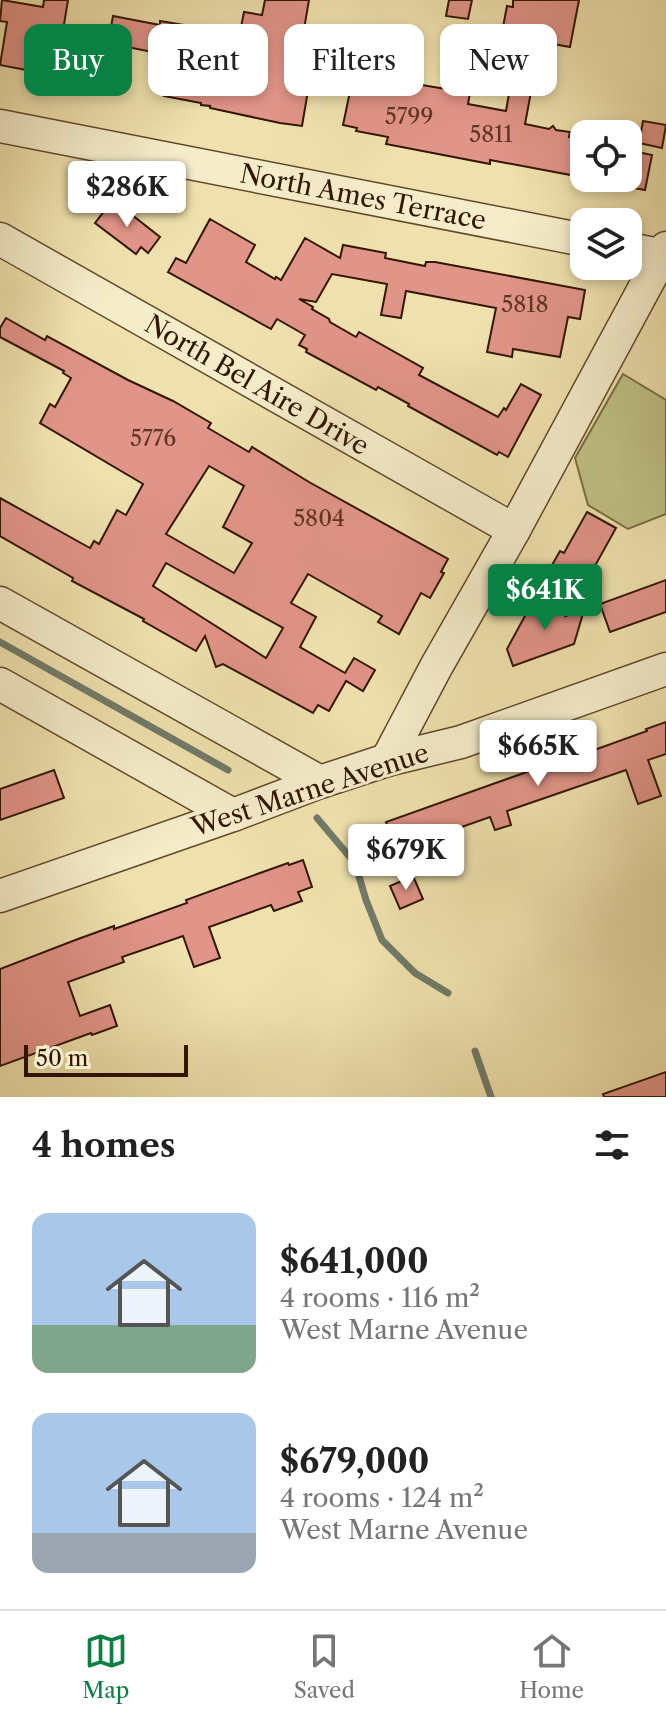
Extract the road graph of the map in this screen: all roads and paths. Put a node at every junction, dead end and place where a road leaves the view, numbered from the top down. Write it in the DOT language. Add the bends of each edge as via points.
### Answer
graph roads {
  1 [pos="0,126"];
  2 [pos="570,237"];
  3 [pos="0,239"];
  4 [pos="642,251"];
  5 [pos="665,253"];
  6 [pos="514,530"];
  7 [pos="0,603"];
  8 [pos="666,669"];
  9 [pos="0,684"];
  10 [pos="387,760"];
  11 [pos="320,782"];
  12 [pos="233,815"];
  13 [pos="0,896"];
  1 -- 2 [label="street, North Ames Terrace"];
  3 -- 6 [label="street, North Bel Aire Drive"];
  4 -- 5 [label="street"];
  5 -- 6 [label="street"];
  6 -- 10 [label="street"];
  7 -- 11 [label="street"];
  8 -- 10 [label="street, West Marne Avenue" via="461,742"];
  9 -- 12 [label="street"];
  10 -- 11 [label="street, West Marne Avenue"];
  11 -- 12 [label="street, West Marne Avenue"];
  12 -- 13 [label="street, West Marne Avenue"];
}
